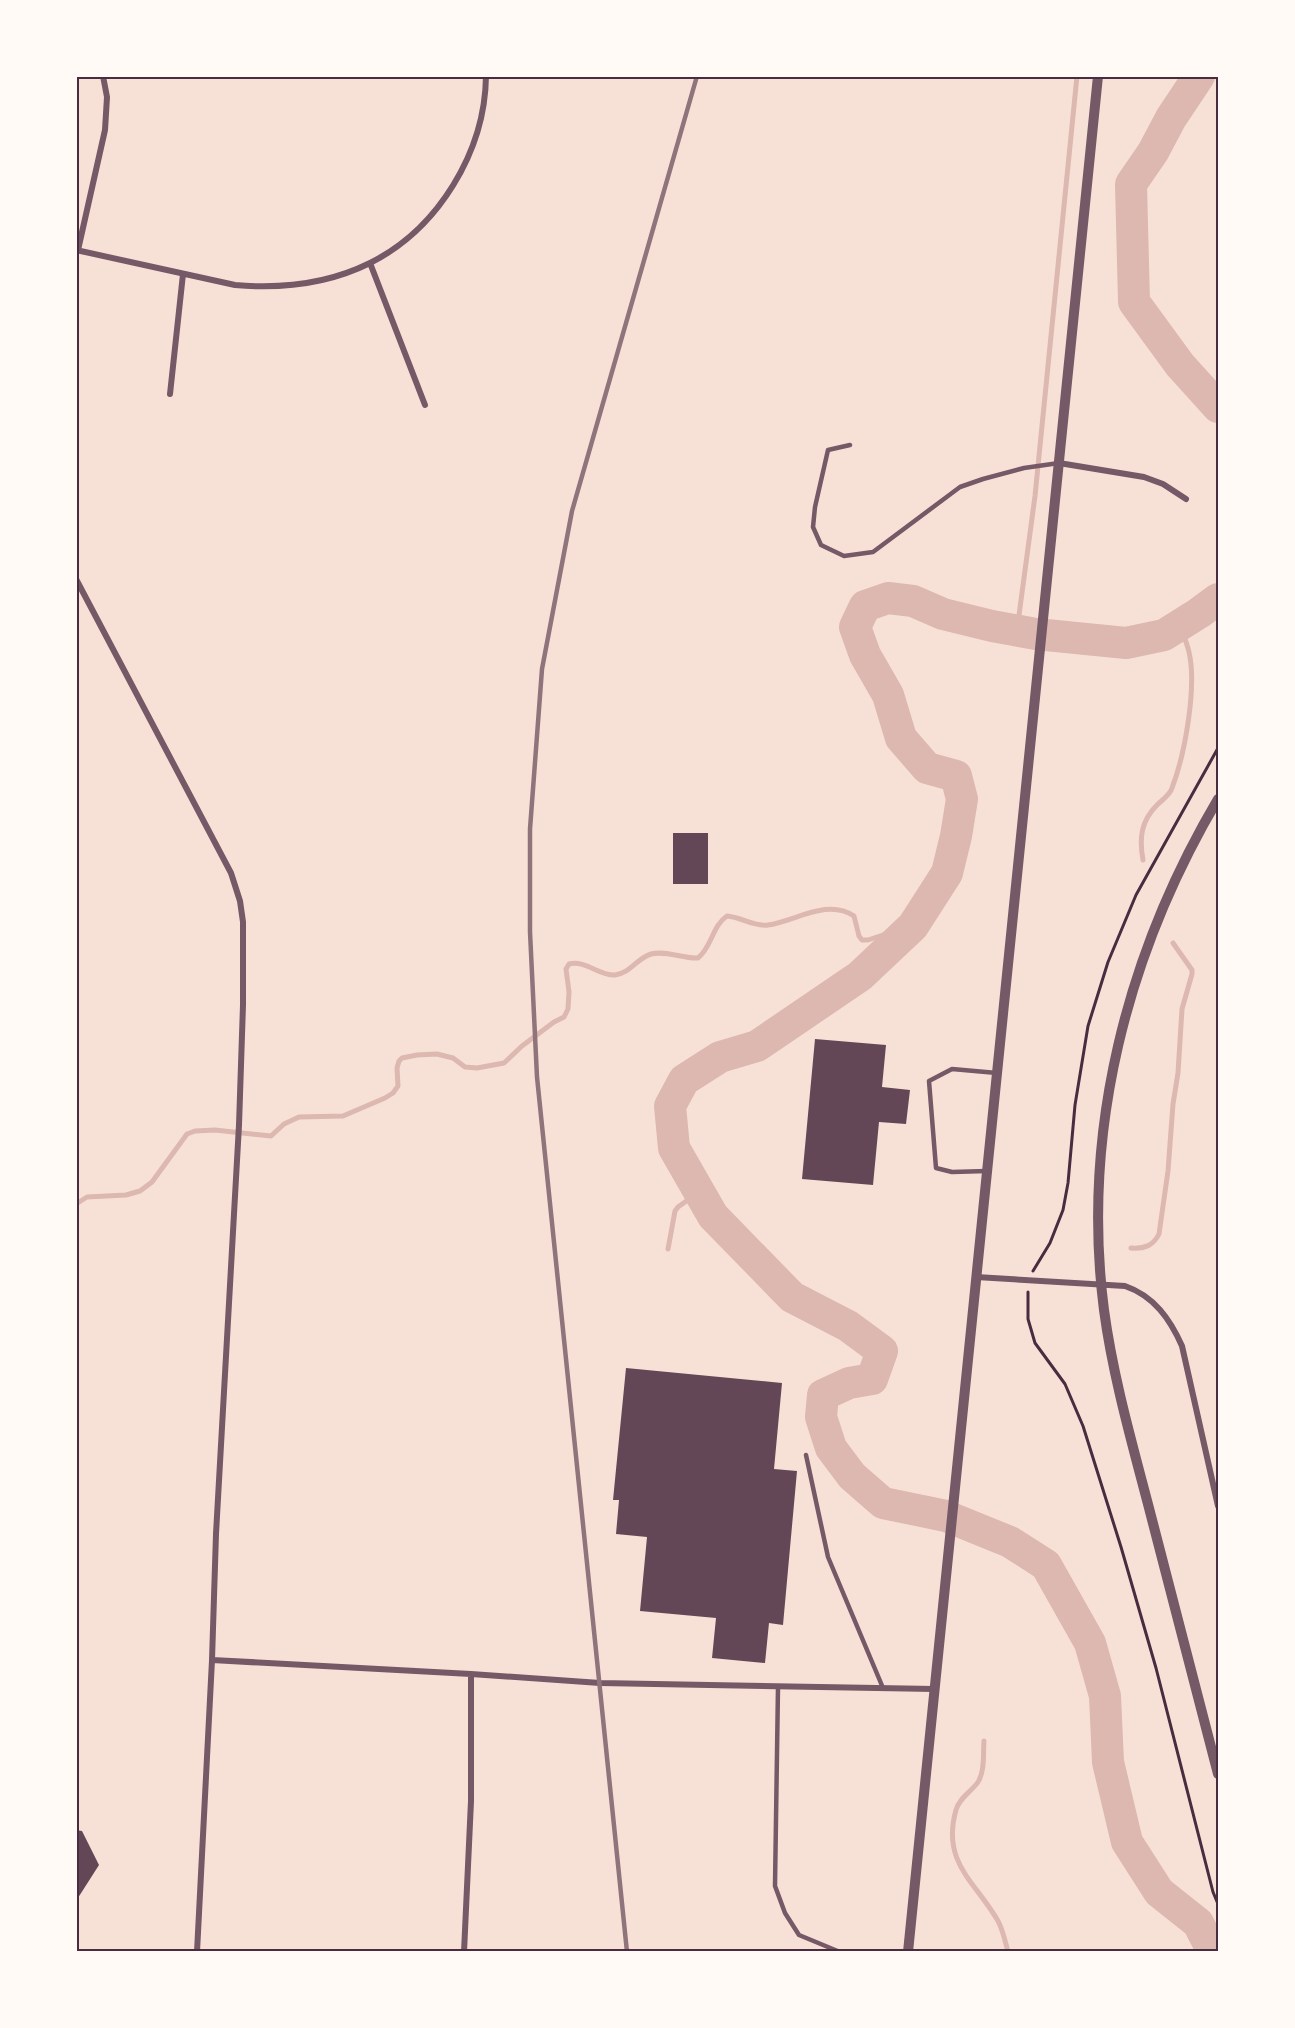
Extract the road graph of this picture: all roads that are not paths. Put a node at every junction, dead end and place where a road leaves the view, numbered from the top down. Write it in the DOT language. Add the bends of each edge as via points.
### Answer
graph roads {
  1 [pos="104,76"];
  2 [pos="486,76"];
  3 [pos="1098,76"];
  4 [pos="77,250"];
  5 [pos="370,263"];
  6 [pos="183,274"];
  7 [pos="170,394"];
  8 [pos="425,405"];
  9 [pos="850,445"];
  10 [pos="1059,463"];
  11 [pos="1186,499"];
  12 [pos="76,579"];
  13 [pos="1218,799"];
  14 [pos="997,1073"];
  15 [pos="987,1171"];
  16 [pos="976,1277"];
  17 [pos="1102,1285"];
  18 [pos="806,1455"];
  19 [pos="1218,1506"];
  20 [pos="212,1660"];
  21 [pos="471,1674"];
  22 [pos="778,1687"];
  23 [pos="883,1688"];
  24 [pos="934,1689"];
  25 [pos="1218,1774"];
  26 [pos="197,1952"];
  27 [pos="464,1952"];
  28 [pos="840,1952"];
  29 [pos="908,1952"];
  1 -- 4 [label="street" via="105,130"];
  2 -- 5 [label="street" via="477,131 458,177 422,224"];
  3 -- 10 [label="street"];
  4 -- 6 [label="street"];
  5 -- 6 [label="street" via="321,280 275,287 235,285"];
  5 -- 8 [label="street"];
  6 -- 7 [label="street"];
  9 -- 10 [label="lane" via="828,450 813,527 820,545 844,556 873,552 960,487 1024,468"];
  10 -- 11 [label="street" via="1144,477"];
  10 -- 14 [label="street"];
  12 -- 20 [label="street" via="206,823 237,887 242,912 239,1125"];
  13 -- 17 [label="street" via="1166,897 1121,1032 1101,1158"];
  14 -- 15 [label="street"];
  14 -- 15 [label="lane" via="952,1069 929,1081 936,1168 952,1172"];
  15 -- 16 [label="street"];
  16 -- 17 [label="street"];
  16 -- 24 [label="street"];
  17 -- 19 [label="street" via="1125,1286 1144,1294 1175,1330 1182,1346"];
  17 -- 25 [label="street" via="1124,1411"];
  18 -- 23 [label="lane" via="828,1557"];
  20 -- 21 [label="street"];
  20 -- 26 [label="street"];
  21 -- 22 [label="street" via="600,1683"];
  21 -- 27 [label="street" via="471,1801"];
  22 -- 23 [label="street"];
  22 -- 28 [label="lane" via="775,1886 799,1935"];
  23 -- 24 [label="street"];
  24 -- 29 [label="street"];
}
